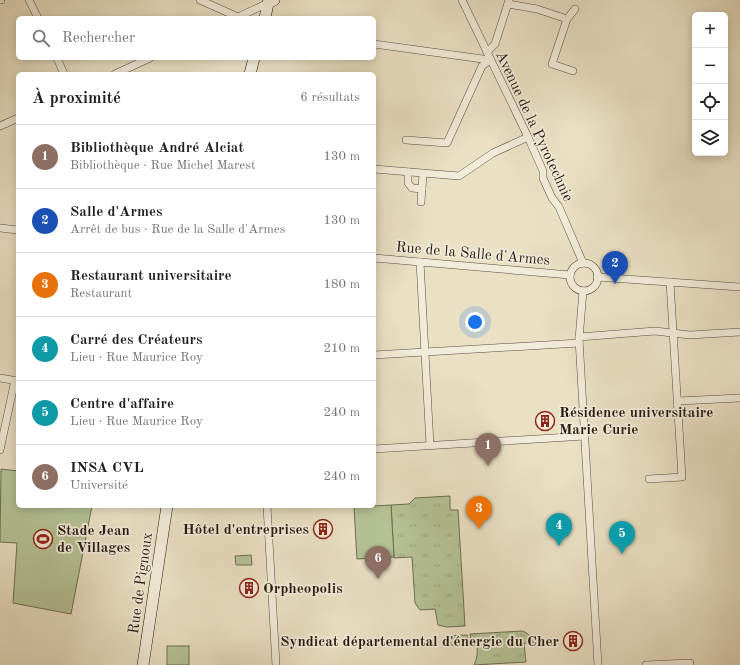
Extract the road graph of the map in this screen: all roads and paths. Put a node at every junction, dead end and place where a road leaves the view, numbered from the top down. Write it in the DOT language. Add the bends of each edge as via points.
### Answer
graph roads {
  1 [pos="29,0"];
  2 [pos="200,0"];
  3 [pos="462,0"];
  4 [pos="271,2"];
  5 [pos="508,2"];
  6 [pos="575,9"];
  7 [pos="37,16"];
  8 [pos="233,16"];
  9 [pos="241,16"];
  10 [pos="266,16"];
  11 [pos="567,19"];
  12 [pos="376,44"];
  13 [pos="487,52"];
  14 [pos="57,60"];
  15 [pos="146,60"];
  16 [pos="254,60"];
  17 [pos="490,60"];
  18 [pos="573,71"];
  19 [pos="63,72"];
  20 [pos="119,72"];
  21 [pos="250,72"];
  22 [pos="16,119"];
  23 [pos="0,126"];
  24 [pos="528,137"];
  25 [pos="406,140"];
  26 [pos="376,169"];
  27 [pos="408,172"];
  28 [pos="423,174"];
  29 [pos="422,189"];
  30 [pos="421,202"];
  31 [pos="0,228"];
  32 [pos="16,230"];
  33 [pos="376,258"];
  34 [pos="420,262"];
  35 [pos="583,263"];
  36 [pos="570,275"];
  37 [pos="597,277"];
  38 [pos="670,282"];
  39 [pos="740,287"];
  40 [pos="583,291"];
  41 [pos="740,332"];
  42 [pos="673,333"];
  43 [pos="579,340"];
  44 [pos="425,352"];
  45 [pos="376,355"];
  46 [pos="0,378"];
  47 [pos="16,380"];
  48 [pos="740,398"];
  49 [pos="678,401"];
  50 [pos="585,436"];
  51 [pos="430,445"];
  52 [pos="376,449"];
  53 [pos="0,450"];
  54 [pos="649,479"];
  55 [pos="167,508"];
  56 [pos="267,508"];
  57 [pos="690,663"];
  58 [pos="143,665"];
  59 [pos="276,665"];
  60 [pos="598,665"];
  61 [pos="646,665"];
  1 -- 7 [label="street"];
  2 -- 8 [label="street"];
  3 -- 13 [label="street, Avenue de la Pyrotechnie"];
  4 -- 9 [label="street"];
  4 -- 10 [label="main road"];
  5 -- 11 [label="street"];
  5 -- 13 [label="street" via="495,44"];
  6 -- 11 [label="street"];
  11 -- 18 [label="street" via="552,64"];
  12 -- 17 [label="street"];
  13 -- 17 [label="street, Avenue de la Pyrotechnie"];
  14 -- 19 [label="street"];
  15 -- 20 [label="street"];
  16 -- 21 [label="main road"];
  17 -- 24 [label="street, Avenue de la Pyrotechnie"];
  17 -- 25 [label="street" via="482,66 448,143"];
  22 -- 23 [label="street"];
  24 -- 28 [label="street" via="490,154 459,176"];
  24 -- 35 [label="street, Avenue de la Pyrotechnie" via="543,171 543,178 559,207"];
  26 -- 27 [label="street"];
  27 -- 28 [label="street"];
  27 -- 29 [label="street" via="408,183 412,188"];
  28 -- 29 [label="street"];
  29 -- 30 [label="street"];
  31 -- 32 [label="street"];
  33 -- 34 [label="street, Rue de la Salle d'Armes"];
  34 -- 36 [label="street, Rue de la Salle d'Armes"];
  34 -- 44 [label="street"];
  35 -- 36 [label="street" via="572,269"];
  35 -- 37 [label="street" via="593,267"];
  36 -- 40 [label="street" via="571,282"];
  37 -- 38 [label="street"];
  37 -- 40 [label="street" via="593,287"];
  38 -- 39 [label="street"];
  38 -- 42 [label="street"];
  40 -- 43 [label="street"];
  41 -- 42 [label="street" via="690,335"];
  42 -- 43 [label="street" via="655,331"];
  42 -- 49 [label="street"];
  43 -- 44 [label="street"];
  43 -- 50 [label="street"];
  44 -- 45 [label="street"];
  44 -- 51 [label="street"];
  46 -- 47 [label="street"];
  47 -- 53 [label="street"];
  48 -- 49 [label="street"];
  49 -- 54 [label="street" via="682,476"];
  50 -- 51 [label="street"];
  50 -- 60 [label="street"];
  51 -- 52 [label="street"];
  55 -- 58 [label="main road, Rue de Pignoux"];
  56 -- 59 [label="street"];
  57 -- 61 [label="street"];
}
